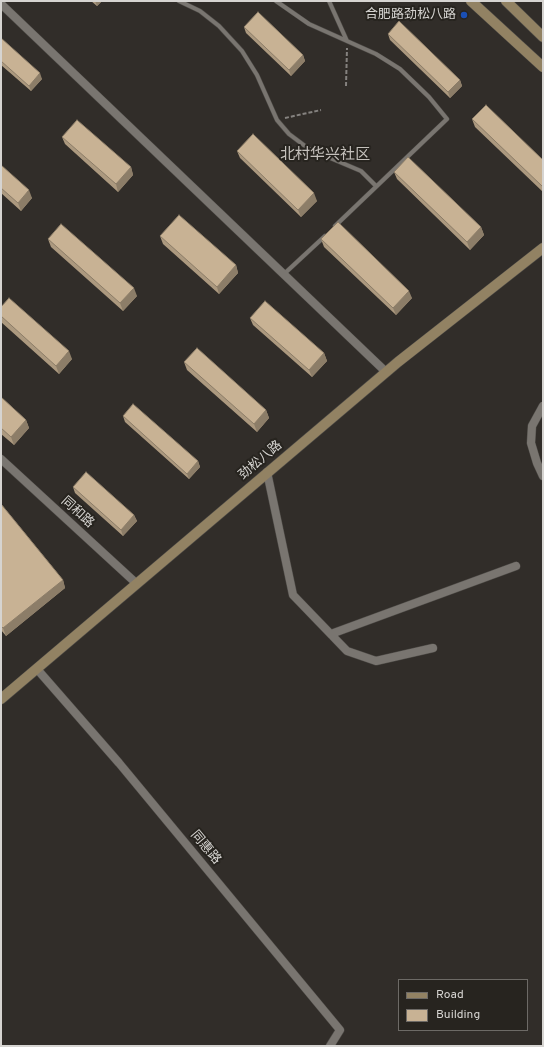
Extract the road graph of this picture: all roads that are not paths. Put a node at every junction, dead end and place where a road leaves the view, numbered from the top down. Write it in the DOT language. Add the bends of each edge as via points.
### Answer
graph roads {
  1 [pos="179,1"];
  2 [pos="276,1"];
  3 [pos="329,1"];
  4 [pos="471,1"];
  5 [pos="506,1"];
  6 [pos="1,4"];
  7 [pos="543,37"];
  8 [pos="347,41"];
  9 [pos="543,68"];
  10 [pos="376,186"];
  11 [pos="543,248"];
  12 [pos="284,274"];
  13 [pos="386,372"];
  14 [pos="543,406"];
  15 [pos="1,460"];
  16 [pos="267,472"];
  17 [pos="543,476"];
  18 [pos="516,566"];
  19 [pos="137,584"];
  20 [pos="331,634"];
  21 [pos="433,648"];
  22 [pos="37,669"];
  23 [pos="1,699"];
  24 [pos="330,1046"];
  1 -- 10 [label="lane" via="200,11 219,26 242,51 258,75 277,120 289,134 309,149 361,171"];
  2 -- 8 [label="lane" via="309,24"];
  3 -- 8 [label="lane"];
  4 -- 9 [label="street"];
  5 -- 7 [label="street"];
  6 -- 12 [label="street"];
  8 -- 10 [label="lane" via="376,54 400,69 430,97 448,119"];
  10 -- 12 [label="lane"];
  11 -- 13 [label="street, 劲松八路"];
  12 -- 13 [label="street"];
  13 -- 16 [label="street, 劲松八路"];
  14 -- 17 [label="street" via="532,426 531,444"];
  15 -- 19 [label="street, 同和路"];
  16 -- 19 [label="street, 劲松八路"];
  16 -- 20 [label="street" via="293,595"];
  18 -- 20 [label="street"];
  19 -- 22 [label="street, 劲松八路"];
  20 -- 21 [label="street" via="347,651 376,661"];
  22 -- 23 [label="street, 劲松八路"];
  22 -- 24 [label="street, 同惠路" via="119,763 340,1030"];
}
